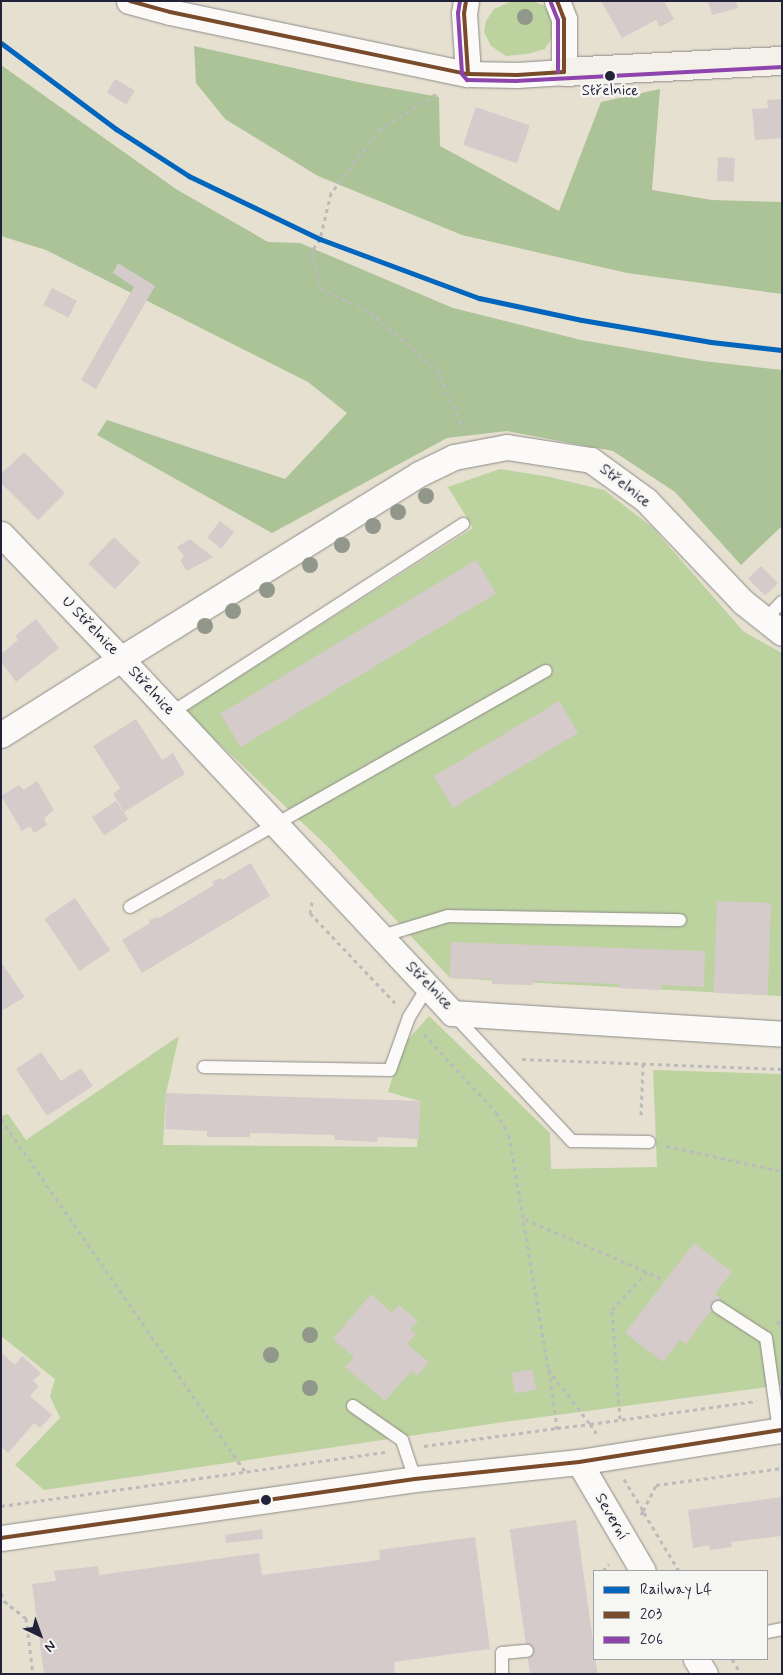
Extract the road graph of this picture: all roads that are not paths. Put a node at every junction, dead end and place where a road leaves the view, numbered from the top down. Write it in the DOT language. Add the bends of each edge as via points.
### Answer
graph roads {
  1 [pos="129,1"];
  2 [pos="466,1"];
  3 [pos="557,1"];
  4 [pos="782,61"];
  5 [pos="564,72"];
  6 [pos="468,74"];
  7 [pos="463,524"];
  8 [pos="1,534"];
  9 [pos="782,602"];
  10 [pos="773,627"];
  11 [pos="121,659"];
  12 [pos="546,671"];
  13 [pos="170,713"];
  14 [pos="1,736"];
  15 [pos="275,824"];
  16 [pos="130,907"];
  17 [pos="680,920"];
  18 [pos="382,936"];
  19 [pos="428,986"];
  20 [pos="452,1013"];
  21 [pos="782,1034"];
  22 [pos="204,1067"];
  23 [pos="649,1142"];
  24 [pos="718,1307"];
  25 [pos="353,1406"];
  26 [pos="780,1430"];
  27 [pos="579,1462"];
  28 [pos="415,1479"];
  29 [pos="1,1538"];
  30 [pos="642,1570"];
  31 [pos="782,1629"];
  32 [pos="768,1632"];
  33 [pos="527,1651"];
  34 [pos="697,1660"];
  35 [pos="502,1674"];
  36 [pos="705,1674"];
  1 -- 6 [label="street"];
  2 -- 6 [label="street"];
  3 -- 5 [label="street" via="564,19"];
  4 -- 5 [label="street"];
  5 -- 6 [label="street"];
  7 -- 13 [label="lane"];
  8 -- 11 [label="street, U Střelnice"];
  9 -- 10 [label="lane"];
  10 -- 11 [label="street, Střelnice" via="743,602 646,500 591,460 507,447 454,456 419,474"];
  11 -- 13 [label="street, Střelnice"];
  11 -- 14 [label="street, U Střelnice"];
  12 -- 15 [label="lane"];
  13 -- 15 [label="street, Střelnice"];
  15 -- 16 [label="lane"];
  15 -- 18 [label="street, Střelnice"];
  17 -- 18 [label="lane" via="448,916"];
  18 -- 19 [label="street, Střelnice"];
  19 -- 20 [label="street, Střelnice"];
  19 -- 22 [label="lane" via="408,1017 390,1070"];
  20 -- 21 [label="street, Střelnice"];
  20 -- 23 [label="lane" via="572,1141"];
  24 -- 26 [label="lane" via="766,1338"];
  25 -- 28 [label="lane" via="402,1440"];
  26 -- 27 [label="street"];
  27 -- 28 [label="street"];
  27 -- 30 [label="street, Severní"];
  28 -- 29 [label="street"];
  31 -- 32 [label="lane"];
  33 -- 35 [label="lane" via="502,1653"];
  34 -- 36 [label="street"];
}
